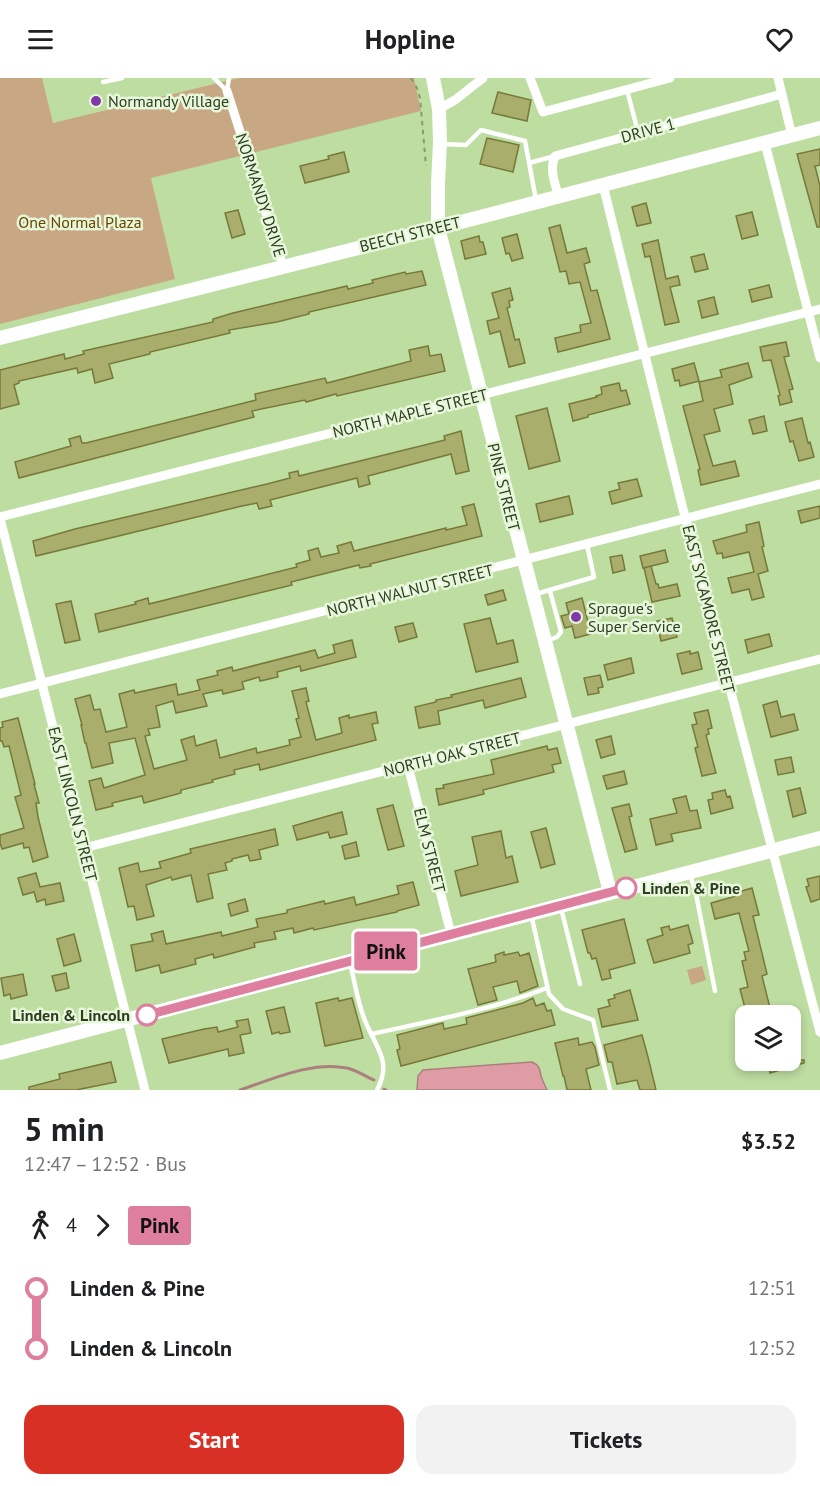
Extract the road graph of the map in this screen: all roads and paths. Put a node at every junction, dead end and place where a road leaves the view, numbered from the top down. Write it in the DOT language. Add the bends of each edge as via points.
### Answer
graph roads {
  1 [pos="122,78"];
  2 [pos="214,78"];
  3 [pos="229,78"];
  4 [pos="411,78"];
  5 [pos="433,78"];
  6 [pos="483,78"];
  7 [pos="530,78"];
  8 [pos="670,78"];
  9 [pos="778,78"];
  10 [pos="104,82"];
  11 [pos="627,90"];
  12 [pos="226,91"];
  13 [pos="782,94"];
  14 [pos="439,109"];
  15 [pos="820,128"];
  16 [pos="638,132"];
  17 [pos="792,136"];
  18 [pos="765,143"];
  19 [pos="440,144"];
  20 [pos="555,156"];
  21 [pos="529,163"];
  22 [pos="426,166"];
  23 [pos="603,185"];
  24 [pos="559,197"];
  25 [pos="537,202"];
  26 [pos="438,228"];
  27 [pos="283,266"];
  28 [pos="820,309"];
  29 [pos="808,312"];
  30 [pos="0,338"];
  31 [pos="645,354"];
  32 [pos="820,358"];
  33 [pos="481,396"];
  34 [pos="820,484"];
  35 [pos="0,518"];
  36 [pos="686,519"];
  37 [pos="587,545"];
  38 [pos="523,561"];
  39 [pos="549,591"];
  40 [pos="531,595"];
  41 [pos="544,641"];
  42 [pos="820,659"];
  43 [pos="42,683"];
  44 [pos="728,683"];
  45 [pos="0,694"];
  46 [pos="565,725"];
  47 [pos="408,766"];
  48 [pos="820,838"];
  49 [pos="84,848"];
  50 [pos="772,850"];
  51 [pos="689,872"];
  52 [pos="609,892"];
  53 [pos="561,905"];
  54 [pos="531,913"];
  55 [pos="451,934"];
  56 [pos="349,960"];
  57 [pos="580,984"];
  58 [pos="547,988"];
  59 [pos="715,991"];
  60 [pos="128,1020"];
  61 [pos="820,1032"];
  62 [pos="372,1034"];
  63 [pos="0,1053"];
  64 [pos="145,1090"];
  65 [pos="377,1090"];
  66 [pos="610,1090"];
  1 -- 10 [label="lane"];
  2 -- 12 [label="lane"];
  3 -- 12 [label="lane"];
  4 -- 22 [label="path" via="420,98"];
  5 -- 14 [label="main road, PINE STREET"];
  6 -- 14 [label="street"];
  7 -- 11 [label="street" via="543,112"];
  8 -- 11 [label="street"];
  9 -- 13 [label="street"];
  11 -- 16 [label="lane"];
  12 -- 27 [label="street, NORMANDY DRIVE"];
  13 -- 16 [label="street, DRIVE 1"];
  13 -- 17 [label="street"];
  14 -- 19 [label="main road, PINE STREET"];
  15 -- 17 [label="main road, BEECH STREET"];
  16 -- 20 [label="street, DRIVE 1"];
  17 -- 18 [label="main road, BEECH STREET"];
  18 -- 23 [label="main road, BEECH STREET"];
  18 -- 29 [label="street"];
  19 -- 21 [label="lane" via="466,145 481,130 525,141"];
  19 -- 26 [label="main road, PINE STREET"];
  20 -- 21 [label="lane"];
  20 -- 24 [label="street" via="552,171"];
  21 -- 25 [label="lane"];
  23 -- 24 [label="main road, BEECH STREET"];
  23 -- 31 [label="street, EAST SYCAMORE STREET"];
  24 -- 25 [label="main road, BEECH STREET"];
  25 -- 26 [label="main road, BEECH STREET"];
  26 -- 27 [label="main road, BEECH STREET"];
  26 -- 33 [label="main road, PINE STREET"];
  27 -- 30 [label="main road, BEECH STREET"];
  28 -- 29 [label="street, NORTH MAPLE STREET"];
  29 -- 31 [label="street, NORTH MAPLE STREET"];
  29 -- 32 [label="street"];
  31 -- 33 [label="street, NORTH MAPLE STREET"];
  31 -- 36 [label="street, EAST SYCAMORE STREET"];
  33 -- 35 [label="street, NORTH MAPLE STREET"];
  33 -- 38 [label="main road, PINE STREET"];
  34 -- 36 [label="street, NORTH WALNUT STREET"];
  35 -- 43 [label="street, EAST LINCOLN STREET"];
  36 -- 37 [label="street, NORTH WALNUT STREET"];
  36 -- 44 [label="street, EAST SYCAMORE STREET"];
  37 -- 38 [label="street, NORTH WALNUT STREET"];
  37 -- 39 [label="lane" via="594,577"];
  38 -- 40 [label="main road, PINE STREET"];
  38 -- 43 [label="street, NORTH WALNUT STREET"];
  39 -- 40 [label="lane"];
  39 -- 41 [label="lane" via="561,632"];
  40 -- 41 [label="main road, PINE STREET"];
  41 -- 46 [label="main road, PINE STREET"];
  42 -- 44 [label="street, NORTH OAK STREET"];
  43 -- 45 [label="street, NORTH WALNUT STREET"];
  43 -- 49 [label="street, EAST LINCOLN STREET"];
  44 -- 46 [label="street, NORTH OAK STREET"];
  44 -- 50 [label="street, EAST SYCAMORE STREET"];
  46 -- 47 [label="street, NORTH OAK STREET"];
  46 -- 52 [label="main road, PINE STREET"];
  47 -- 49 [label="street, NORTH OAK STREET"];
  47 -- 55 [label="street, ELM STREET"];
  48 -- 50 [label="main road"];
  49 -- 60 [label="street, EAST LINCOLN STREET"];
  50 -- 51 [label="main road"];
  50 -- 61 [label="street, EAST SYCAMORE STREET"];
  51 -- 52 [label="main road"];
  51 -- 59 [label="lane"];
  52 -- 53 [label="main road"];
  53 -- 54 [label="main road"];
  53 -- 57 [label="lane"];
  54 -- 55 [label="main road"];
  54 -- 58 [label="lane"];
  55 -- 56 [label="main road"];
  56 -- 60 [label="main road"];
  56 -- 62 [label="lane"];
  58 -- 62 [label="lane"];
  58 -- 66 [label="lane" via="563,1009 593,1020"];
  60 -- 63 [label="main road"];
  60 -- 64 [label="street, EAST LINCOLN STREET"];
  62 -- 65 [label="lane" via="384,1066"];
}
